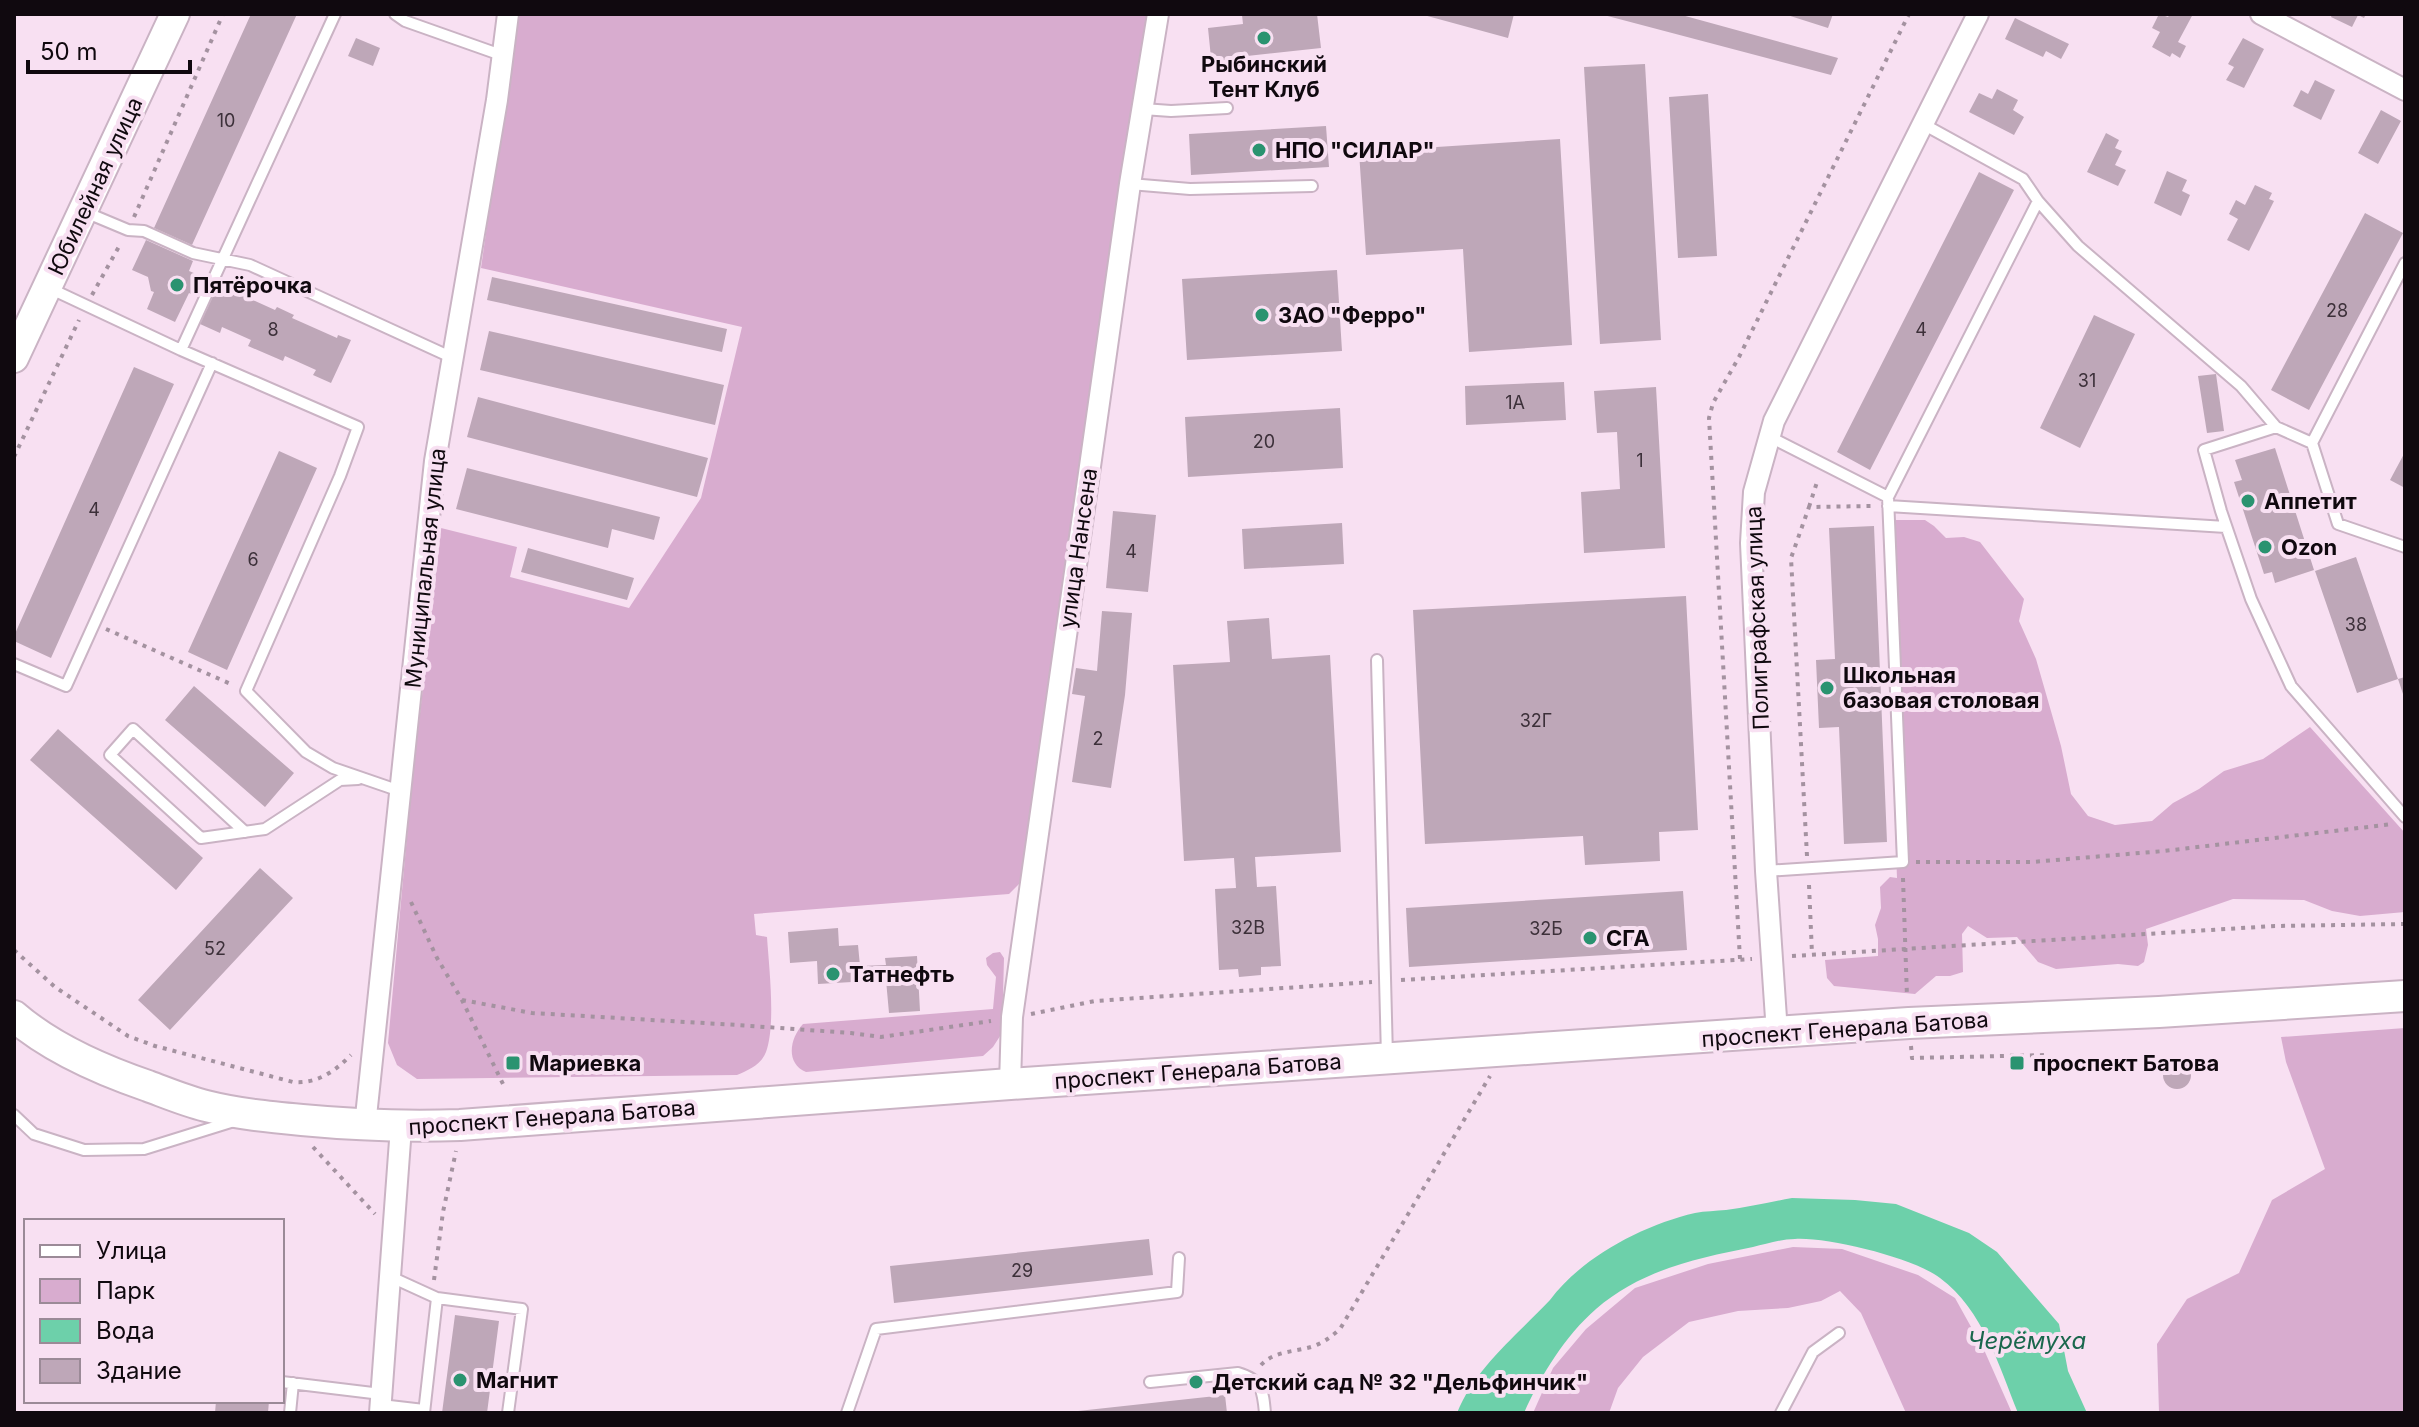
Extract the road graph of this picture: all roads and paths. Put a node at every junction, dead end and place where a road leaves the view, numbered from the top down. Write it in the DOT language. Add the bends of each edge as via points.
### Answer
graph roads {
  1 [pos="335,14"];
  2 [pos="395,14"];
  3 [pos="508,14"];
  4 [pos="1158,14"];
  5 [pos="1978,14"];
  6 [pos="2261,14"];
  7 [pos="170,18"];
  8 [pos="504,56"];
  9 [pos="2405,90"];
  10 [pos="1227,108"];
  11 [pos="1143,109"];
  12 [pos="1923,124"];
  13 [pos="1130,184"];
  14 [pos="1312,186"];
  15 [pos="2038,201"];
  16 [pos="83,211"];
  17 [pos="221,260"];
  18 [pos="2405,263"];
  19 [pos="47,288"];
  20 [pos="181,350"];
  21 [pos="14,358"];
  22 [pos="453,358"];
  23 [pos="212,363"];
  24 [pos="2276,427"];
  25 [pos="1768,436"];
  26 [pos="2312,443"];
  27 [pos="1823,464"];
  28 [pos="1888,502"];
  29 [pos="1809,507"];
  30 [pos="2226,527"];
  31 [pos="2405,547"];
  32 [pos="95,624"];
  33 [pos="1377,660"];
  34 [pos="14,664"];
  35 [pos="246,691"];
  36 [pos="363,779"];
  37 [pos="400,791"];
  38 [pos="2405,820"];
  39 [pos="245,832"];
  40 [pos="1903,862"];
  41 [pos="393,864"];
  42 [pos="1808,869"];
  43 [pos="1766,871"];
  44 [pos="2405,924"];
  45 [pos="14,950"];
  46 [pos="1812,954"];
  47 [pos="1772,957"];
  48 [pos="1385,981"];
  49 [pos="2405,996"];
  50 [pos="462,1000"];
  51 [pos="14,1016"];
  52 [pos="1012,1017"];
  53 [pos="375,1032"];
  54 [pos="1777,1033"];
  55 [pos="1506,1051"];
  56 [pos="1387,1059"];
  57 [pos="503,1084"];
  58 [pos="1010,1084"];
  59 [pos="14,1115"];
  60 [pos="251,1115"];
  61 [pos="365,1126"];
  62 [pos="401,1127"];
  63 [pos="309,1143"];
  64 [pos="457,1147"];
  65 [pos="394,1235"];
  66 [pos="1179,1258"];
  67 [pos="391,1277"];
  68 [pos="434,1297"];
  69 [pos="1839,1333"];
  70 [pos="1252,1377"];
  71 [pos="288,1382"];
  72 [pos="1150,1382"];
  73 [pos="381,1404"];
  74 [pos="424,1412"];
  75 [pos="290,1413"];
  76 [pos="508,1413"];
  77 [pos="847,1413"];
  78 [pos="1265,1413"];
  79 [pos="1781,1413"];
  1 -- 17 [label="lane"];
  2 -- 8 [label="lane"];
  3 -- 8 [label="street, Муниципальная улица"];
  4 -- 11 [label="street, улица Нансена"];
  5 -- 12 [label="street, Полиграфская улица"];
  6 -- 9 [label="street"];
  7 -- 16 [label="street, Юбилейная улица"];
  8 -- 22 [label="street, Муниципальная улица"];
  10 -- 11 [label="lane"];
  11 -- 13 [label="street, улица Нансена"];
  12 -- 15 [label="lane" via="2023,179"];
  12 -- 25 [label="street, Полиграфская улица"];
  13 -- 14 [label="lane" via="1190,189"];
  13 -- 52 [label="street, улица Нансена"];
  15 -- 24 [label="lane" via="2078,246 2241,386"];
  15 -- 28 [label="lane"];
  16 -- 17 [label="lane"];
  16 -- 19 [label="street, Юбилейная улица"];
  17 -- 20 [label="lane"];
  17 -- 22 [label="lane" via="250,265"];
  18 -- 26 [label="lane"];
  19 -- 20 [label="lane"];
  19 -- 21 [label="street, Юбилейная улица"];
  20 -- 23 [label="lane"];
  22 -- 37 [label="street, Муниципальная улица" via="435,461"];
  23 -- 32 [label="lane"];
  23 -- 35 [label="lane" via="358,427"];
  24 -- 26 [label="lane"];
  24 -- 30 [label="lane" via="2204,450"];
  25 -- 27 [label="lane"];
  25 -- 43 [label="street, Полиграфская улица" via="1754,492 1751,543"];
  26 -- 31 [label="lane" via="2338,524"];
  27 -- 28 [label="lane"];
  27 -- 29 [label="path"];
  28 -- 29 [label="path"];
  28 -- 30 [label="lane"];
  28 -- 40 [label="lane"];
  29 -- 42 [label="path" via="1791,558"];
  30 -- 38 [label="lane" via="2251,599 2291,686"];
  32 -- 34 [label="lane" via="66,686"];
  32 -- 35 [label="path"];
  33 -- 48 [label="lane"];
  35 -- 36 [label="lane" via="306,752"];
  36 -- 37 [label="lane"];
  36 -- 39 [label="lane" via="340,780 265,829"];
  37 -- 41 [label="street, Муниципальная улица"];
  38 -- 40 [label="path" via="2164,851 2032,862"];
  39 -- 39 [label="lane" via="133,729 110,755 201,838"];
  40 -- 42 [label="lane"];
  41 -- 50 [label="path"];
  41 -- 53 [label="street, Муниципальная улица"];
  42 -- 43 [label="lane"];
  42 -- 46 [label="path"];
  43 -- 47 [label="street, Полиграфская улица"];
  44 -- 46 [label="path" via="2275,926"];
  45 -- 53 [label="path" via="55,987 128,1036 293,1082 308,1083 330,1073"];
  46 -- 47 [label="path"];
  47 -- 48 [label="path"];
  47 -- 54 [label="street, Полиграфская улица"];
  48 -- 52 [label="path" via="1095,1001"];
  48 -- 56 [label="lane"];
  49 -- 54 [label="main road, проспект Генерала Батова"];
  50 -- 52 [label="path" via="532,1013 881,1037"];
  50 -- 57 [label="path"];
  51 -- 60 [label="main road, проспект Генерала Батова" via="117,1076 205,1106"];
  52 -- 58 [label="street, улица Нансена"];
  53 -- 61 [label="street, Муниципальная улица"];
  54 -- 55 [label="main road, проспект Генерала Батова"];
  55 -- 56 [label="main road, проспект Генерала Батова"];
  55 -- 70 [label="path" via="1340,1329 1329,1340 1265,1361"];
  56 -- 58 [label="main road, проспект Генерала Батова"];
  58 -- 62 [label="main road, проспект Генерала Батова"];
  59 -- 60 [label="lane" via="34,1134 84,1150 144,1149"];
  60 -- 61 [label="main road, проспект Генерала Батова"];
  61 -- 62 [label="main road, проспект Генерала Батова"];
  62 -- 65 [label="street"];
  63 -- 65 [label="path"];
  64 -- 68 [label="path"];
  65 -- 67 [label="street"];
  66 -- 77 [label="lane" via="1177,1292 876,1329"];
  67 -- 68 [label="lane"];
  67 -- 73 [label="street"];
  68 -- 74 [label="lane"];
  68 -- 76 [label="lane" via="522,1309"];
  69 -- 79 [label="lane" via="1813,1352"];
  70 -- 72 [label="lane" via="1238,1373"];
  70 -- 78 [label="lane" via="1262,1388"];
  71 -- 73 [label="lane"];
  71 -- 75 [label="lane"];
  73 -- 74 [label="lane"];
}
